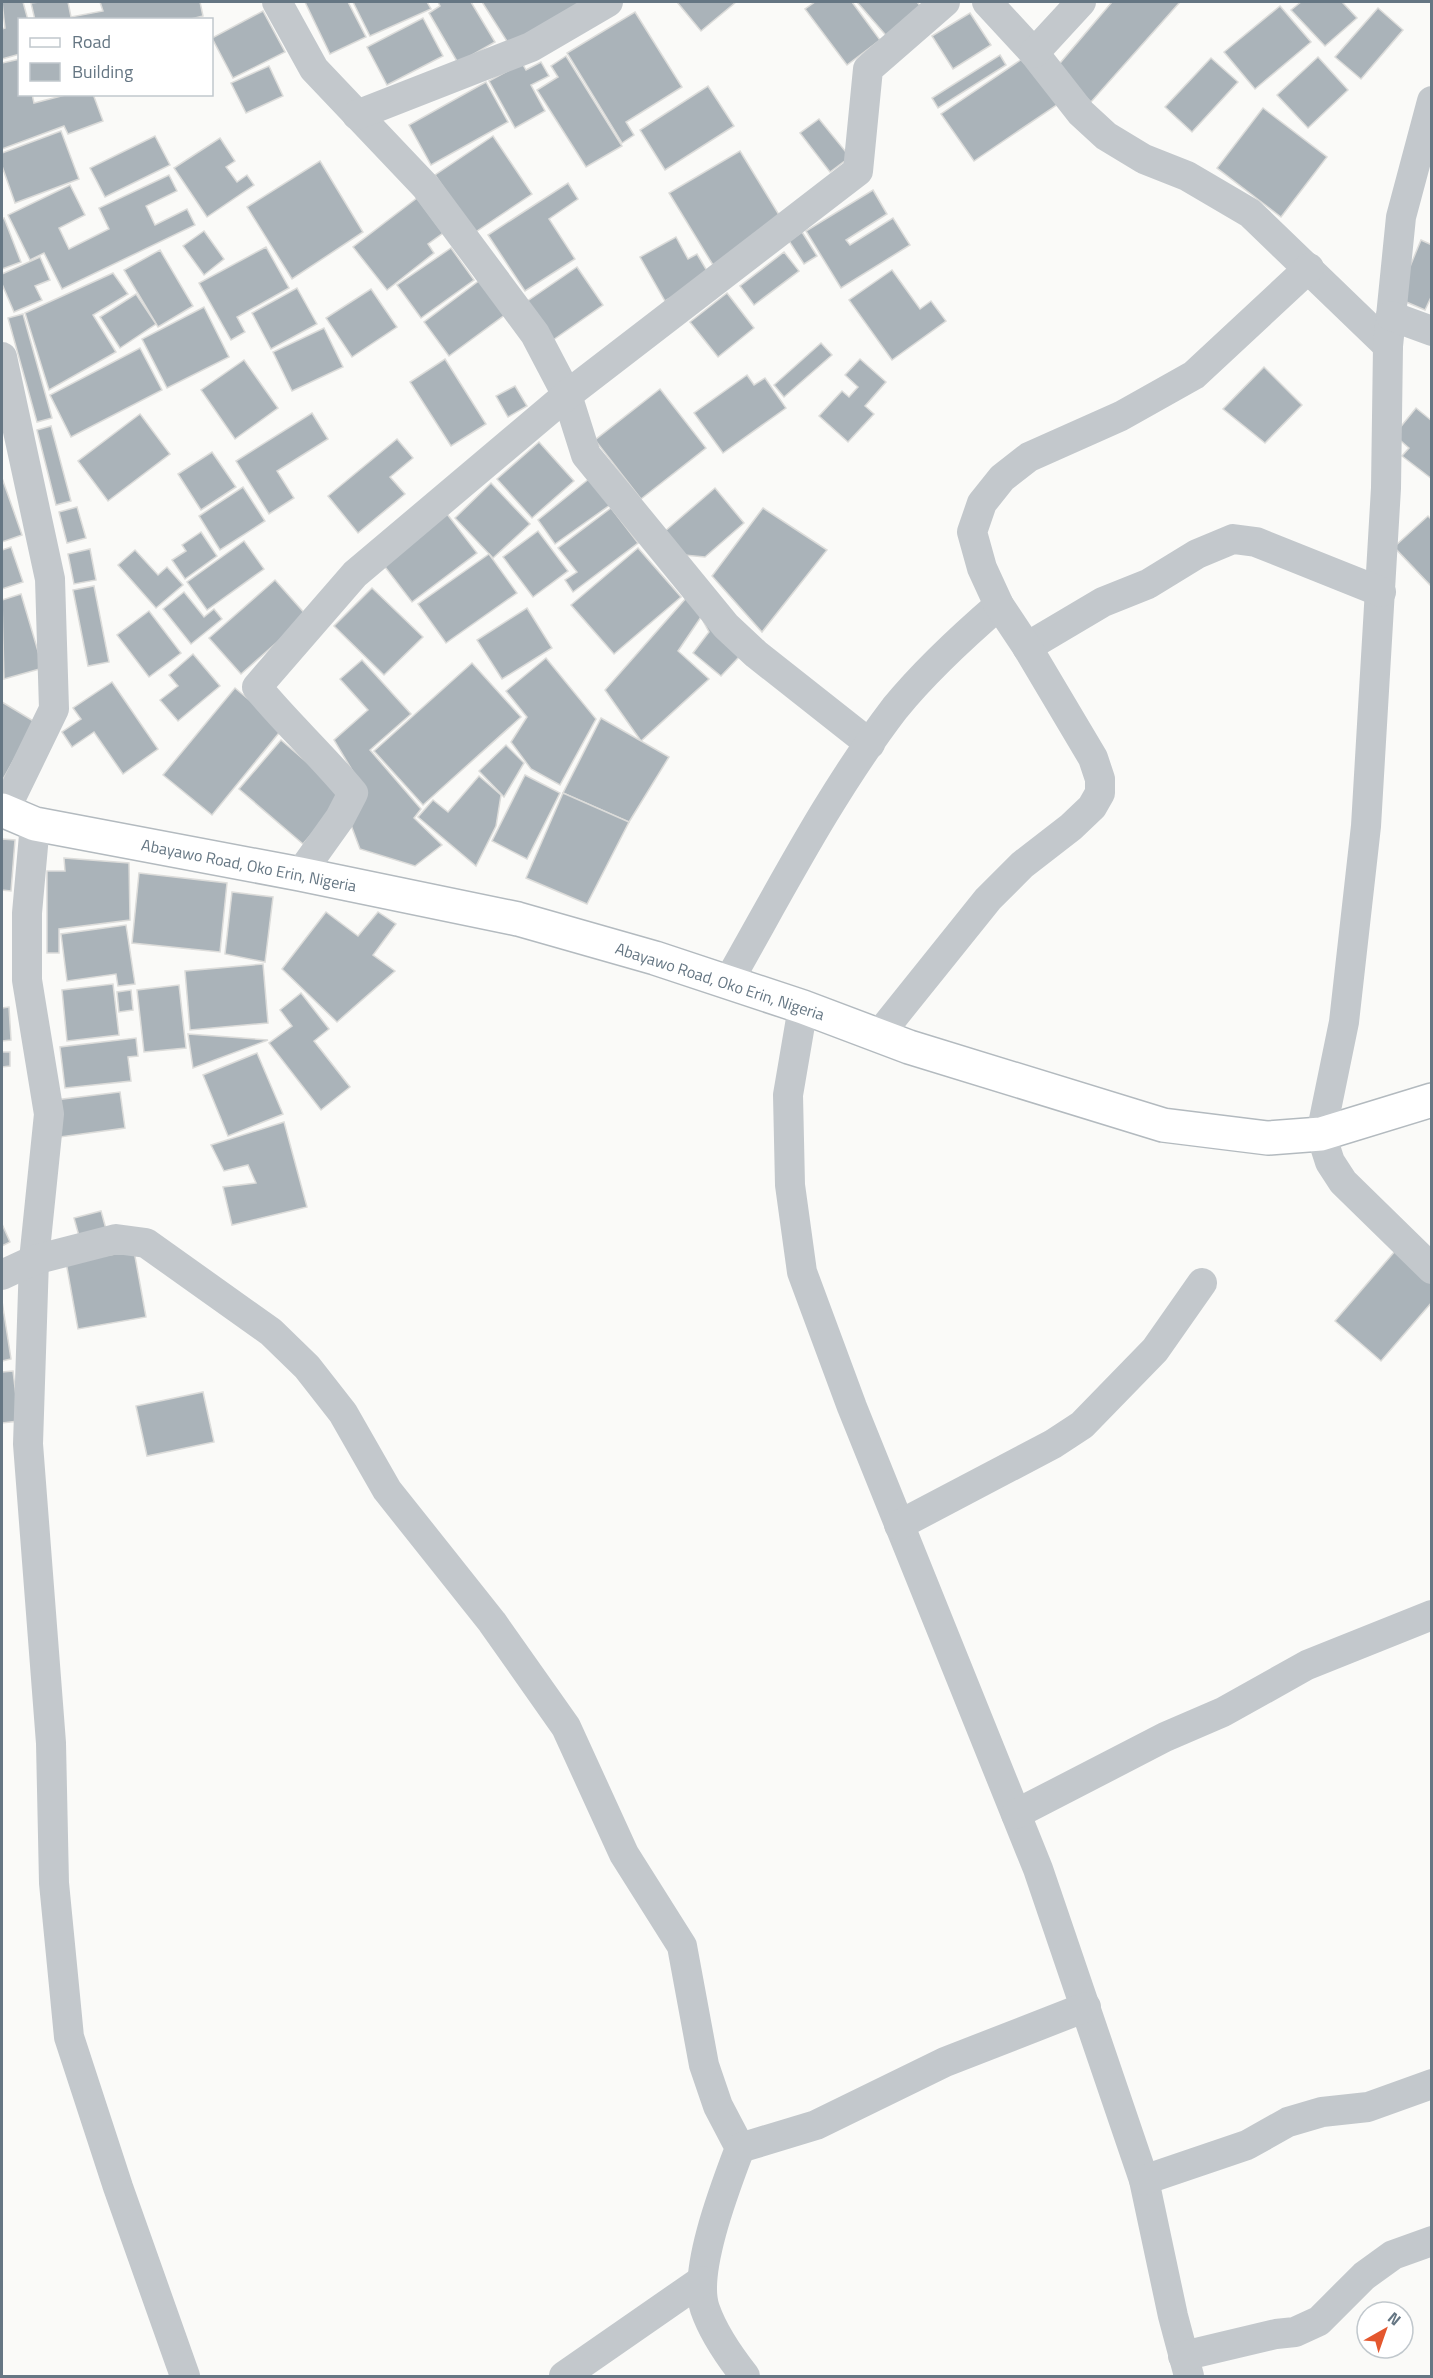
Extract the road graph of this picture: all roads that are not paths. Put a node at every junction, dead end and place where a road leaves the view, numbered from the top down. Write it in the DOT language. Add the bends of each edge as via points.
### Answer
graph roads {
  1 [pos="278,2"];
  2 [pos="608,2"];
  3 [pos="945,2"];
  4 [pos="987,2"];
  5 [pos="1081,2"];
  6 [pos="1034,53"];
  7 [pos="1431,101"];
  8 [pos="357,115"];
  9 [pos="1309,268"];
  10 [pos="1391,316"];
  11 [pos="1431,331"];
  12 [pos="1388,346"];
  13 [pos="2,357"];
  14 [pos="567,395"];
  15 [pos="1381,592"];
  16 [pos="999,605"];
  17 [pos="1027,647"];
  18 [pos="870,744"];
  19 [pos="3,811"];
  20 [pos="35,824"];
  21 [pos="300,874"];
  22 [pos="728,982"];
  23 [pos="14,984"];
  24 [pos="803,1007"];
  25 [pos="878,1036"];
  26 [pos="1431,1100"];
  27 [pos="1321,1134"];
  28 [pos="34,1260"];
  29 [pos="1431,1269"];
  30 [pos="2,1275"];
  31 [pos="1202,1283"];
  32 [pos="899,1525"];
  33 [pos="1431,1615"];
  34 [pos="1016,1814"];
  35 [pos="1086,2007"];
  36 [pos="1431,2085"];
  37 [pos="740,2148"];
  38 [pos="1144,2180"];
  39 [pos="1431,2241"];
  40 [pos="701,2281"];
  41 [pos="1186,2366"];
  42 [pos="185,2376"];
  43 [pos="564,2376"];
  44 [pos="744,2376"];
  1 -- 8 [label="street" via="314,69"];
  2 -- 8 [label="street" via="531,47"];
  3 -- 14 [label="street" via="868,69 858,171"];
  4 -- 6 [label="street"];
  5 -- 6 [label="street"];
  6 -- 9 [label="street" via="1081,113 1106,136 1250,213"];
  7 -- 10 [label="street" via="1401,217"];
  8 -- 14 [label="street" via="432,196 535,334"];
  9 -- 12 [label="street"];
  9 -- 16 [label="street" via="1194,375 1120,416 1029,457 1002,478 982,504 972,532 982,568"];
  10 -- 11 [label="street"];
  10 -- 12 [label="street"];
  12 -- 15 [label="street"];
  13 -- 19 [label="street" via="50,579 54,709"];
  14 -- 18 [label="street" via="586,455 726,626"];
  14 -- 21 [label="street" via="355,574 256,687 353,793"];
  15 -- 17 [label="street" via="1256,542 1233,539 1197,554 1148,584 1102,602"];
  15 -- 27 [label="street" via="1366,826 1344,1023"];
  16 -- 17 [label="street"];
  16 -- 18 [label="street" via="943,655 896,707"];
  17 -- 25 [label="street" via="1093,758 1100,793 1085,814 1022,865 988,899"];
  18 -- 22 [label="street" via="846,777"];
  19 -- 20 [label="street, Abayawo Road, Oko Erin, Nigeria"];
  20 -- 21 [label="street, Abayawo Road, Oko Erin, Nigeria"];
  20 -- 23 [label="street" via="27,913"];
  21 -- 22 [label="street, Abayawo Road, Oko Erin, Nigeria" via="518,919"];
  22 -- 24 [label="street, Abayawo Road, Oko Erin, Nigeria"];
  23 -- 28 [label="street" via="49,1114"];
  24 -- 25 [label="street, Abayawo Road, Oko Erin, Nigeria"];
  24 -- 32 [label="street" via="788,1095 790,1185 802,1272"];
  25 -- 27 [label="street, Abayawo Road, Oko Erin, Nigeria" via="1163,1125 1268,1138"];
  26 -- 27 [label="street, Abayawo Road, Oko Erin, Nigeria"];
  27 -- 29 [label="street" via="1330,1162 1343,1182"];
  28 -- 30 [label="street"];
  28 -- 37 [label="street" via="116,1239 146,1243 271,1332 307,1367 343,1413 387,1490 492,1622 566,1727 624,1854 682,1946 704,2065 718,2106"];
  28 -- 42 [label="street" via="28,1444 51,1743 54,1883 69,2037"];
  31 -- 32 [label="street" via="1155,1350 1082,1425"];
  32 -- 34 [label="street"];
  33 -- 34 [label="street" via="1307,1665 1223,1712 1165,1737"];
  34 -- 35 [label="street"];
  35 -- 37 [label="street" via="945,2062 816,2125"];
  35 -- 38 [label="street"];
  36 -- 38 [label="street" via="1368,2107 1322,2112 1288,2122 1247,2145"];
  37 -- 40 [label="street" via="725,2187"];
  38 -- 41 [label="street"];
  39 -- 41 [label="street" via="1393,2255 1311,2325"];
  40 -- 43 [label="street"];
  40 -- 44 [label="street" via="705,2308"];
}
